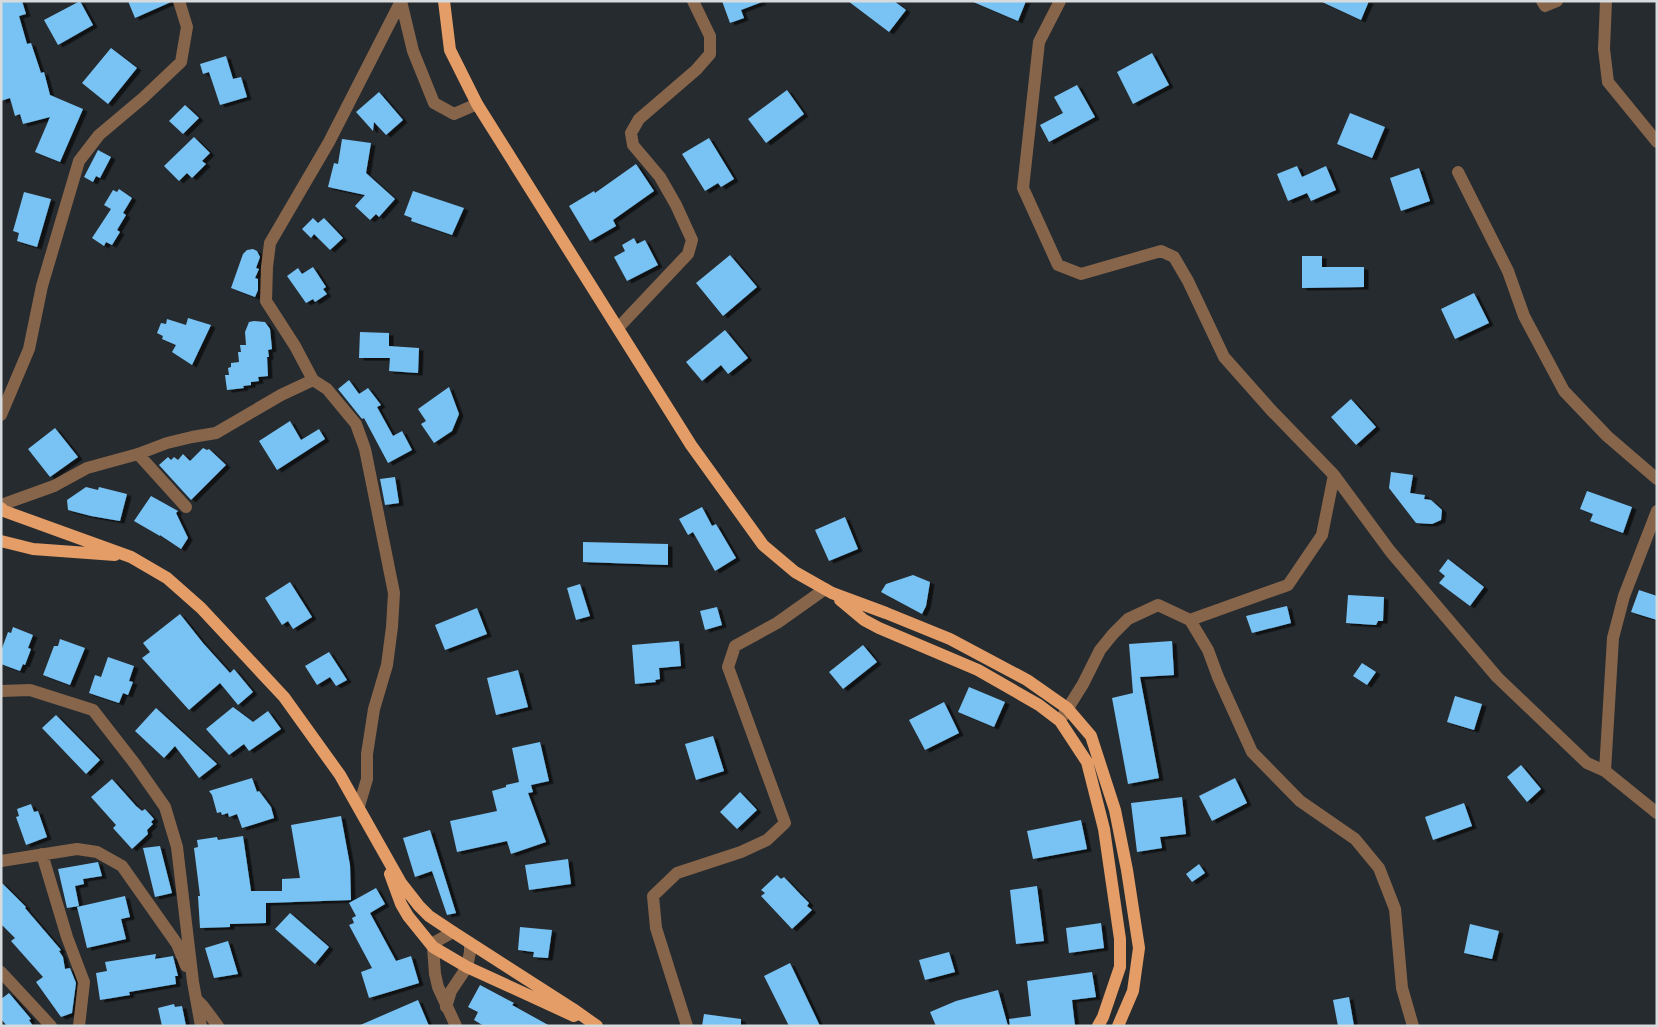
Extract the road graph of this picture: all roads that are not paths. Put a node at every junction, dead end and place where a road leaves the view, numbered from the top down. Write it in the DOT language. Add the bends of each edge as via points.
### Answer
graph roads {
  1 [pos="179,1"];
  2 [pos="401,1"];
  3 [pos="444,1"];
  4 [pos="693,1"];
  5 [pos="1060,1"];
  6 [pos="1542,1"];
  7 [pos="1557,1"];
  8 [pos="1606,1"];
  9 [pos="477,104"];
  10 [pos="1657,142"];
  11 [pos="1458,172"];
  12 [pos="618,328"];
  13 [pos="313,380"];
  14 [pos="1,415"];
  15 [pos="138,454"];
  16 [pos="1334,475"];
  17 [pos="1657,479"];
  18 [pos="1,507"];
  19 [pos="186,507"];
  20 [pos="1657,511"];
  21 [pos="1,541"];
  22 [pos="131,557"];
  23 [pos="828,592"];
  24 [pos="1190,620"];
  25 [pos="1,690"];
  26 [pos="1067,708"];
  27 [pos="1060,720"];
  28 [pos="1605,771"];
  29 [pos="359,806"];
  30 [pos="1657,813"];
  31 [pos="379,844"];
  32 [pos="42,854"];
  33 [pos="1,861"];
  34 [pos="453,932"];
  35 [pos="470,943"];
  36 [pos="433,947"];
  37 [pos="467,967"];
  38 [pos="1,972"];
  39 [pos="193,982"];
  40 [pos="196,1000"];
  41 [pos="446,1007"];
  42 [pos="596,1025"];
  43 [pos="51,1026"];
  44 [pos="79,1026"];
  45 [pos="200,1026"];
  46 [pos="218,1026"];
  47 [pos="456,1026"];
  48 [pos="687,1026"];
  49 [pos="1098,1026"];
  50 [pos="1118,1026"];
  51 [pos="1413,1026"];
  1 -- 14 [label="street" via="187,27 181,62 99,135 80,161 42,286 29,349"];
  2 -- 9 [label="street" via="413,51 434,103 454,114"];
  2 -- 13 [label="street" via="329,142 270,243 266,301"];
  3 -- 9 [label="main road" via="450,50"];
  4 -- 12 [label="street" via="710,36 710,54 639,119 631,133 633,145 660,178 692,240 688,254"];
  5 -- 16 [label="street" via="1039,42 1023,188 1058,265 1081,274 1161,251 1174,257 1224,357"];
  6 -- 7 [label="street" via="1546,6"];
  8 -- 10 [label="street" via="1604,49 1608,82"];
  9 -- 12 [label="main road"];
  11 -- 17 [label="street" via="1508,271 1524,316 1564,391 1607,436"];
  12 -- 23 [label="main road" via="691,445 763,545 795,572"];
  13 -- 15 [label="street" via="280,395 216,433 175,441"];
  13 -- 29 [label="street" via="327,389 356,424 366,449 394,593 387,665 374,709 367,779"];
  15 -- 18 [label="street" via="87,468 54,486"];
  15 -- 19 [label="street"];
  16 -- 24 [label="street" via="1322,535 1288,585"];
  16 -- 28 [label="street" via="1390,551 1498,677 1587,764"];
  18 -- 22 [label="main road" via="4,511"];
  20 -- 28 [label="street" via="1624,596 1613,638"];
  21 -- 22 [label="main road" via="33,549"];
  22 -- 29 [label="main road" via="167,578 201,608 284,697"];
  23 -- 26 [label="main road" via="950,639 1027,680"];
  23 -- 27 [label="main road" via="864,620 978,670"];
  23 -- 48 [label="street" via="736,646 728,667 785,823 767,840 677,873 653,896 656,928"];
  24 -- 26 [label="street" via="1158,605 1128,619 1100,650"];
  24 -- 51 [label="street" via="1208,650 1252,752 1300,801 1355,839 1379,868 1395,909 1402,988"];
  25 -- 39 [label="street" via="30,690 93,710 165,807 177,848"];
  26 -- 27 [label="street"];
  26 -- 50 [label="main road" via="1091,736 1116,810 1127,870 1138,948 1133,991"];
  27 -- 49 [label="main road" via="1087,762 1095,789 1120,939 1120,967"];
  28 -- 30 [label="street"];
  29 -- 31 [label="main road"];
  31 -- 34 [label="main road" via="409,894 429,916"];
  31 -- 36 [label="main road" via="401,904"];
  32 -- 33 [label="street"];
  32 -- 39 [label="street" via="77,849 97,852 122,866 178,944"];
  32 -- 44 [label="street" via="84,982"];
  34 -- 35 [label="main road"];
  34 -- 36 [label="street" via="435,942"];
  35 -- 37 [label="street"];
  35 -- 42 [label="main road"];
  36 -- 37 [label="main road"];
  36 -- 41 [label="street" via="435,974"];
  37 -- 41 [label="street" via="451,991"];
  37 -- 42 [label="main road"];
  38 -- 43 [label="street"];
  39 -- 40 [label="street"];
  40 -- 45 [label="street"];
  40 -- 46 [label="street"];
  41 -- 47 [label="street"];
}
